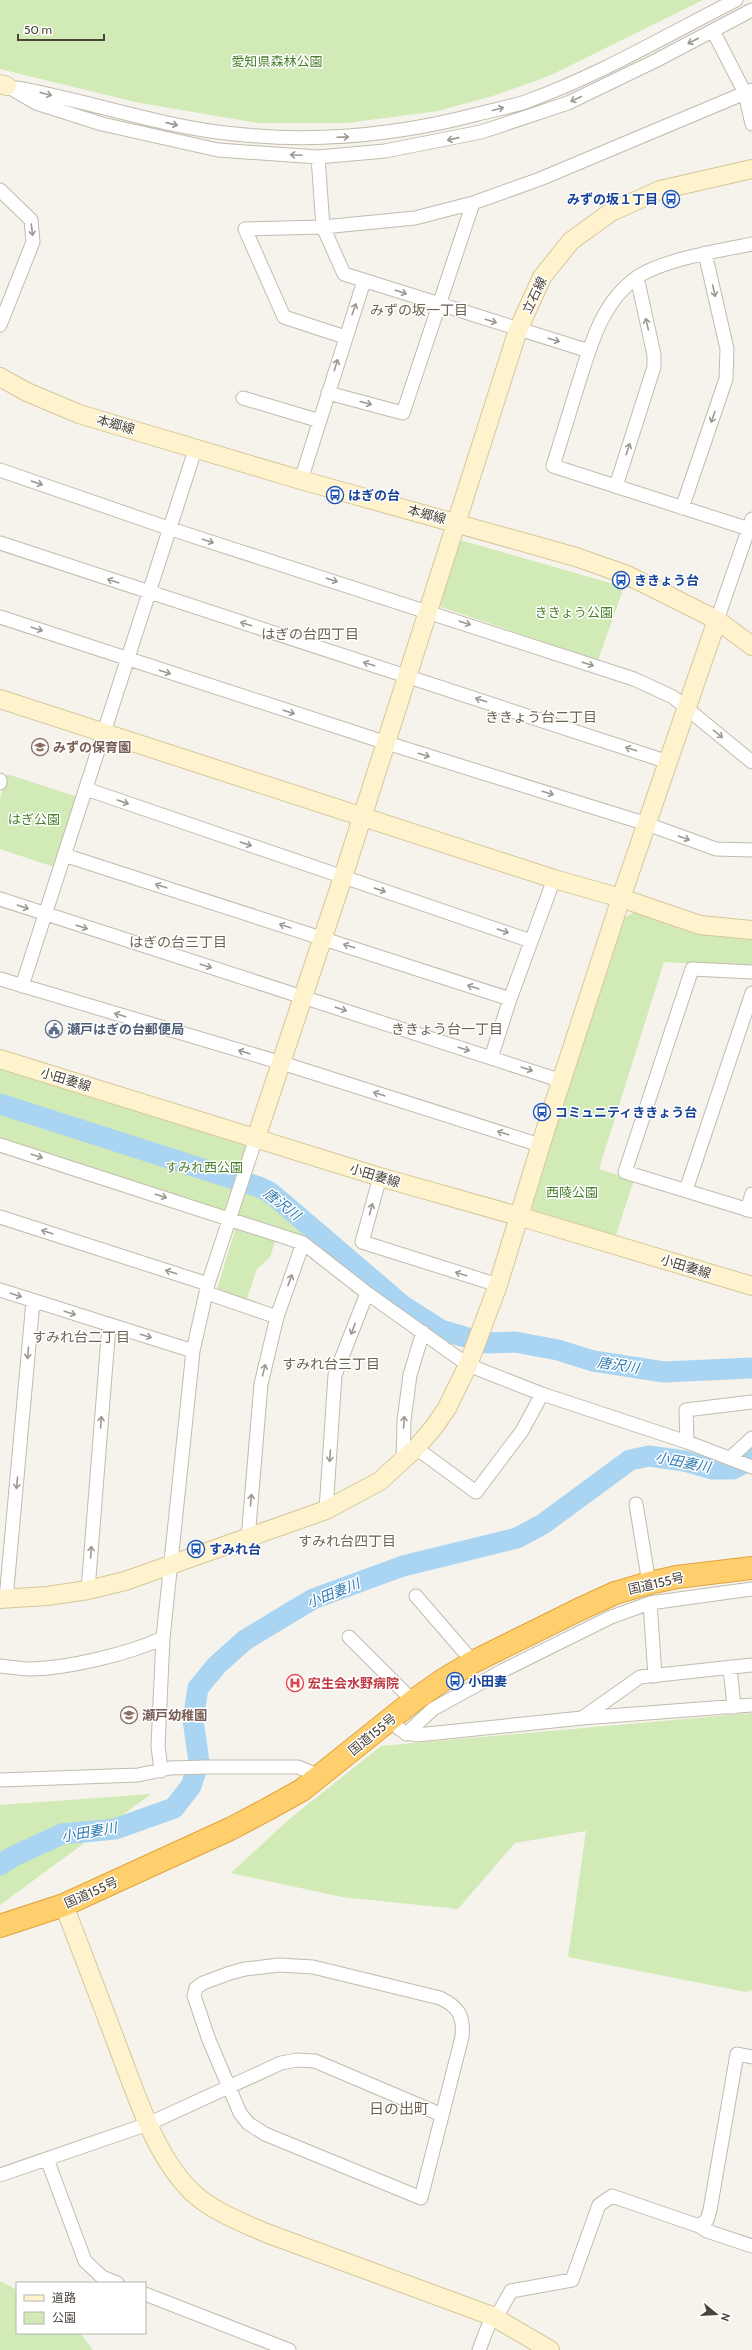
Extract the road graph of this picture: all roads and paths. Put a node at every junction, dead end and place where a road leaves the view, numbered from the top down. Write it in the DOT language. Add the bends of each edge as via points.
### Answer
graph roads {
  1 [pos="736,0"];
  2 [pos="752,10"];
  3 [pos="713,31"];
  4 [pos="4,85"];
  5 [pos="748,91"];
  6 [pos="752,124"];
  7 [pos="318,157"];
  8 [pos="752,169"];
  9 [pos="0,190"];
  10 [pos="473,203"];
  11 [pos="323,226"];
  12 [pos="752,244"];
  13 [pos="705,253"];
  14 [pos="637,277"];
  15 [pos="364,281"];
  16 [pos="0,292"];
  17 [pos="10,302"];
  18 [pos="440,305"];
  19 [pos="0,325"];
  20 [pos="518,330"];
  21 [pos="345,338"];
  22 [pos="589,351"];
  23 [pos="0,377"];
  24 [pos="328,393"];
  25 [pos="243,398"];
  26 [pos="320,420"];
  27 [pos="196,447"];
  28 [pos="0,470"];
  29 [pos="302,480"];
  30 [pos="616,486"];
  31 [pos="682,508"];
  32 [pos="455,522"];
  33 [pos="750,524"];
  34 [pos="170,529"];
  35 [pos="0,543"];
  36 [pos="150,593"];
  37 [pos="428,611"];
  38 [pos="0,617"];
  39 [pos="717,620"];
  40 [pos="752,646"];
  41 [pos="128,660"];
  42 [pos="406,676"];
  43 [pos="0,699"];
  44 [pos="687,710"];
  45 [pos="105,732"];
  46 [pos="386,743"];
  47 [pos="668,762"];
  48 [pos="752,762"];
  49 [pos="86,790"];
  50 [pos="362,816"];
  51 [pos="647,824"];
  52 [pos="752,850"];
  53 [pos="64,855"];
  54 [pos="343,878"];
  55 [pos="554,879"];
  56 [pos="621,898"];
  57 [pos="0,899"];
  58 [pos="45,915"];
  59 [pos="752,930"];
  60 [pos="322,937"];
  61 [pos="531,941"];
  62 [pos="752,972"];
  63 [pos="0,979"];
  64 [pos="22,986"];
  65 [pos="752,993"];
  66 [pos="303,998"];
  67 [pos="510,999"];
  68 [pos="491,1058"];
  69 [pos="1,1062"];
  70 [pos="282,1063"];
  71 [pos="562,1081"];
  72 [pos="256,1138"];
  73 [pos="0,1144"];
  74 [pos="540,1145"];
  75 [pos="380,1177"];
  76 [pos="686,1190"];
  77 [pos="752,1194"];
  78 [pos="749,1210"];
  79 [pos="518,1216"];
  80 [pos="0,1217"];
  81 [pos="230,1218"];
  82 [pos="303,1244"];
  83 [pos="498,1285"];
  84 [pos="752,1286"];
  85 [pos="208,1289"];
  86 [pos="0,1290"];
  87 [pos="367,1293"];
  88 [pos="33,1301"];
  89 [pos="277,1317"];
  90 [pos="109,1325"];
  91 [pos="423,1332"];
  92 [pos="193,1351"];
  93 [pos="468,1365"];
  94 [pos="542,1394"];
  95 [pos="752,1402"];
  96 [pos="752,1438"];
  97 [pos="687,1442"];
  98 [pos="416,1448"];
  99 [pos="732,1459"];
  100 [pos="403,1461"];
  101 [pos="752,1467"];
  102 [pos="636,1504"];
  103 [pos="326,1510"];
  104 [pos="248,1538"];
  105 [pos="169,1568"];
  106 [pos="752,1568"];
  107 [pos="752,1589"];
  108 [pos="88,1590"];
  109 [pos="649,1593"];
  110 [pos="416,1596"];
  111 [pos="3,1599"];
  112 [pos="349,1637"];
  113 [pos="163,1638"];
  114 [pos="473,1662"];
  115 [pos="752,1665"];
  116 [pos="0,1666"];
  117 [pos="730,1667"];
  118 [pos="655,1676"];
  119 [pos="413,1701"];
  120 [pos="752,1705"];
  121 [pos="734,1707"];
  122 [pos="582,1718"];
  123 [pos="399,1726"];
  124 [pos="165,1770"];
  125 [pos="320,1776"];
  126 [pos="0,1780"];
  127 [pos="64,1905"];
  128 [pos="0,1926"];
  129 [pos="752,2057"];
  130 [pos="229,2086"];
  131 [pos="442,2115"];
  132 [pos="148,2124"];
  133 [pos="47,2159"];
  134 [pos="0,2175"];
  135 [pos="699,2226"];
  136 [pos="752,2246"];
  137 [pos="114,2282"];
  138 [pos="146,2294"];
  139 [pos="494,2317"];
  140 [pos="548,2349"];
  141 [pos="289,2350"];
  142 [pos="479,2350"];
  4 -- 1 [label="street, one-way" via="187,127 234,134 288,138 370,136 442,124 524,102 582,78"];
  2 -- 3 [label="street"];
  3 -- 5 [label="street"];
  3 -- 7 [label="street, one-way" via="568,103 481,132 385,151"];
  7 -- 4 [label="street, one-way" via="218,150 164,139 102,124 36,103"];
  5 -- 6 [label="street"];
  5 -- 10 [label="street" via="540,179"];
  7 -- 11 [label="street"];
  8 -- 20 [label="street, 立石線" via="660,190 611,212 571,241 542,277"];
  9 -- 17 [label="street, one-way" via="31,220 33,242"];
  10 -- 11 [label="street" via="415,218"];
  10 -- 18 [label="street"];
  11 -- 15 [label="street" via="344,274"];
  11 -- 21 [label="street" via="245,229 284,317"];
  12 -- 13 [label="street"];
  13 -- 14 [label="street" via="667,264"];
  13 -- 31 [label="street, one-way" via="727,349 726,379"];
  14 -- 22 [label="street" via="617,295 600,321"];
  30 -- 14 [label="street, one-way" via="654,367 654,355"];
  15 -- 18 [label="street, one-way"];
  21 -- 15 [label="street, one-way"];
  16 -- 17 [label="street"];
  17 -- 19 [label="street"];
  18 -- 20 [label="street, one-way"];
  24 -- 18 [label="street, one-way" via="403,413"];
  20 -- 22 [label="street, one-way"];
  20 -- 32 [label="street, 立石線"];
  24 -- 21 [label="street, one-way"];
  22 -- 30 [label="street" via="553,466"];
  23 -- 27 [label="street, 本郷線" via="27,392 79,414"];
  24 -- 26 [label="street"];
  25 -- 26 [label="street"];
  26 -- 29 [label="street"];
  27 -- 29 [label="street, 本郷線"];
  27 -- 34 [label="street"];
  28 -- 34 [label="street, one-way"];
  29 -- 32 [label="street, 本郷線"];
  30 -- 31 [label="street"];
  31 -- 33 [label="street"];
  32 -- 37 [label="street, 立石線"];
  32 -- 39 [label="street, 本郷線" via="628,575"];
  33 -- 39 [label="street"];
  34 -- 36 [label="street"];
  34 -- 37 [label="street, one-way"];
  36 -- 35 [label="street, one-way"];
  36 -- 41 [label="street"];
  42 -- 36 [label="street, one-way"];
  37 -- 42 [label="street, 立石線"];
  37 -- 44 [label="street, one-way" via="634,679 673,698"];
  38 -- 41 [label="street, one-way"];
  39 -- 40 [label="street, 本郷線"];
  39 -- 44 [label="street"];
  41 -- 45 [label="street"];
  41 -- 46 [label="street, one-way"];
  42 -- 46 [label="street, 立石線"];
  47 -- 42 [label="street, one-way"];
  43 -- 45 [label="street"];
  44 -- 47 [label="street"];
  44 -- 48 [label="street, one-way"];
  45 -- 49 [label="street"];
  45 -- 50 [label="street"];
  46 -- 50 [label="street, 立石線"];
  46 -- 51 [label="street, one-way"];
  47 -- 51 [label="street"];
  49 -- 53 [label="street"];
  49 -- 54 [label="street, one-way"];
  50 -- 54 [label="street, 立石線"];
  50 -- 55 [label="street"];
  51 -- 52 [label="street, one-way" via="716,849"];
  51 -- 56 [label="street"];
  53 -- 58 [label="street"];
  60 -- 53 [label="street, one-way"];
  54 -- 60 [label="street, 立石線"];
  54 -- 61 [label="street, one-way"];
  55 -- 56 [label="street"];
  55 -- 61 [label="street"];
  56 -- 59 [label="street" via="700,925"];
  56 -- 71 [label="street"];
  57 -- 58 [label="street, one-way"];
  58 -- 64 [label="street"];
  58 -- 66 [label="street, one-way"];
  60 -- 66 [label="street, 立石線"];
  67 -- 60 [label="street, one-way"];
  61 -- 67 [label="street"];
  62 -- 76 [label="street" via="692,969 625,1172"];
  63 -- 64 [label="street"];
  70 -- 64 [label="street, one-way"];
  65 -- 76 [label="street"];
  66 -- 68 [label="street, one-way"];
  66 -- 70 [label="street, 立石線"];
  67 -- 68 [label="street"];
  68 -- 71 [label="street, one-way"];
  69 -- 72 [label="street, 小田妻線"];
  70 -- 72 [label="street, 立石線"];
  74 -- 70 [label="street, one-way"];
  71 -- 74 [label="street"];
  72 -- 75 [label="street, 小田妻線"];
  72 -- 81 [label="street"];
  73 -- 81 [label="street, one-way"];
  74 -- 79 [label="street"];
  75 -- 79 [label="street, 小田妻線"];
  83 -- 75 [label="street, one-way" via="362,1242"];
  76 -- 78 [label="street"];
  77 -- 78 [label="street"];
  79 -- 83 [label="street"];
  79 -- 84 [label="street, 小田妻線"];
  85 -- 80 [label="street, one-way"];
  81 -- 82 [label="street"];
  81 -- 85 [label="street"];
  82 -- 87 [label="street"];
  89 -- 82 [label="street, one-way"];
  83 -- 93 [label="street"];
  85 -- 89 [label="street"];
  85 -- 92 [label="street"];
  86 -- 88 [label="street, one-way"];
  87 -- 91 [label="street"];
  87 -- 103 [label="street, one-way" via="335,1375"];
  88 -- 90 [label="street, one-way"];
  88 -- 111 [label="street, one-way"];
  104 -- 89 [label="street, one-way" via="261,1384"];
  90 -- 92 [label="street, one-way"];
  108 -- 90 [label="street, one-way"];
  91 -- 93 [label="street"];
  100 -- 91 [label="street, one-way" via="404,1420 410,1375"];
  92 -- 105 [label="street"];
  93 -- 94 [label="street"];
  93 -- 98 [label="street" via="447,1408"];
  94 -- 97 [label="street"];
  94 -- 98 [label="street" via="522,1431 476,1492"];
  95 -- 97 [label="street" via="686,1410"];
  96 -- 99 [label="street"];
  97 -- 99 [label="street"];
  98 -- 100 [label="street"];
  99 -- 101 [label="street"];
  100 -- 103 [label="street" via="380,1481"];
  102 -- 109 [label="street"];
  103 -- 104 [label="street"];
  104 -- 105 [label="street"];
  105 -- 108 [label="street"];
  105 -- 113 [label="street"];
  106 -- 109 [label="highway, 国道155号" via="677,1577"];
  107 -- 109 [label="street"];
  108 -- 111 [label="street"];
  109 -- 114 [label="highway, 国道155号" via="615,1593"];
  109 -- 118 [label="street"];
  109 -- 123 [label="street" via="611,1617"];
  110 -- 114 [label="street"];
  112 -- 119 [label="street"];
  113 -- 116 [label="street" via="148,1645 84,1661 31,1669"];
  113 -- 124 [label="street" via="158,1746"];
  114 -- 119 [label="highway, 国道155号"];
  115 -- 117 [label="street"];
  117 -- 118 [label="street"];
  117 -- 121 [label="street"];
  118 -- 122 [label="street" via="640,1677 627,1684"];
  119 -- 123 [label="highway, 国道155号"];
  120 -- 121 [label="street"];
  121 -- 122 [label="street"];
  122 -- 123 [label="street" via="417,1735"];
  123 -- 125 [label="highway, 国道155号"];
  124 -- 125 [label="street" via="207,1767 298,1767"];
  124 -- 126 [label="street" via="138,1775"];
  125 -- 127 [label="highway, 国道155号" via="302,1790 230,1829"];
  127 -- 128 [label="highway, 国道155号"];
  127 -- 132 [label="street"];
  129 -- 135 [label="street" via="737,2054 710,2210 707,2220"];
  130 -- 131 [label="street" via="281,2063 297,2060 315,2061"];
  130 -- 131 [label="street" via="240,2112 256,2129 421,2198"];
  130 -- 131 [label="street" via="194,1996 196,1988 245,1968 279,1965 313,1967 440,1998 458,2010 464,2023 462,2037"];
  130 -- 132 [label="street"];
  132 -- 133 [label="street"];
  132 -- 139 [label="street" via="172,2167 192,2192 208,2204 266,2233"];
  133 -- 134 [label="street"];
  133 -- 137 [label="street" via="85,2261 102,2277"];
  135 -- 136 [label="street"];
  135 -- 139 [label="street" via="612,2196 599,2205 572,2280 511,2291"];
  138 -- 141 [label="street"];
  139 -- 140 [label="street"];
  139 -- 142 [label="street"];
}
